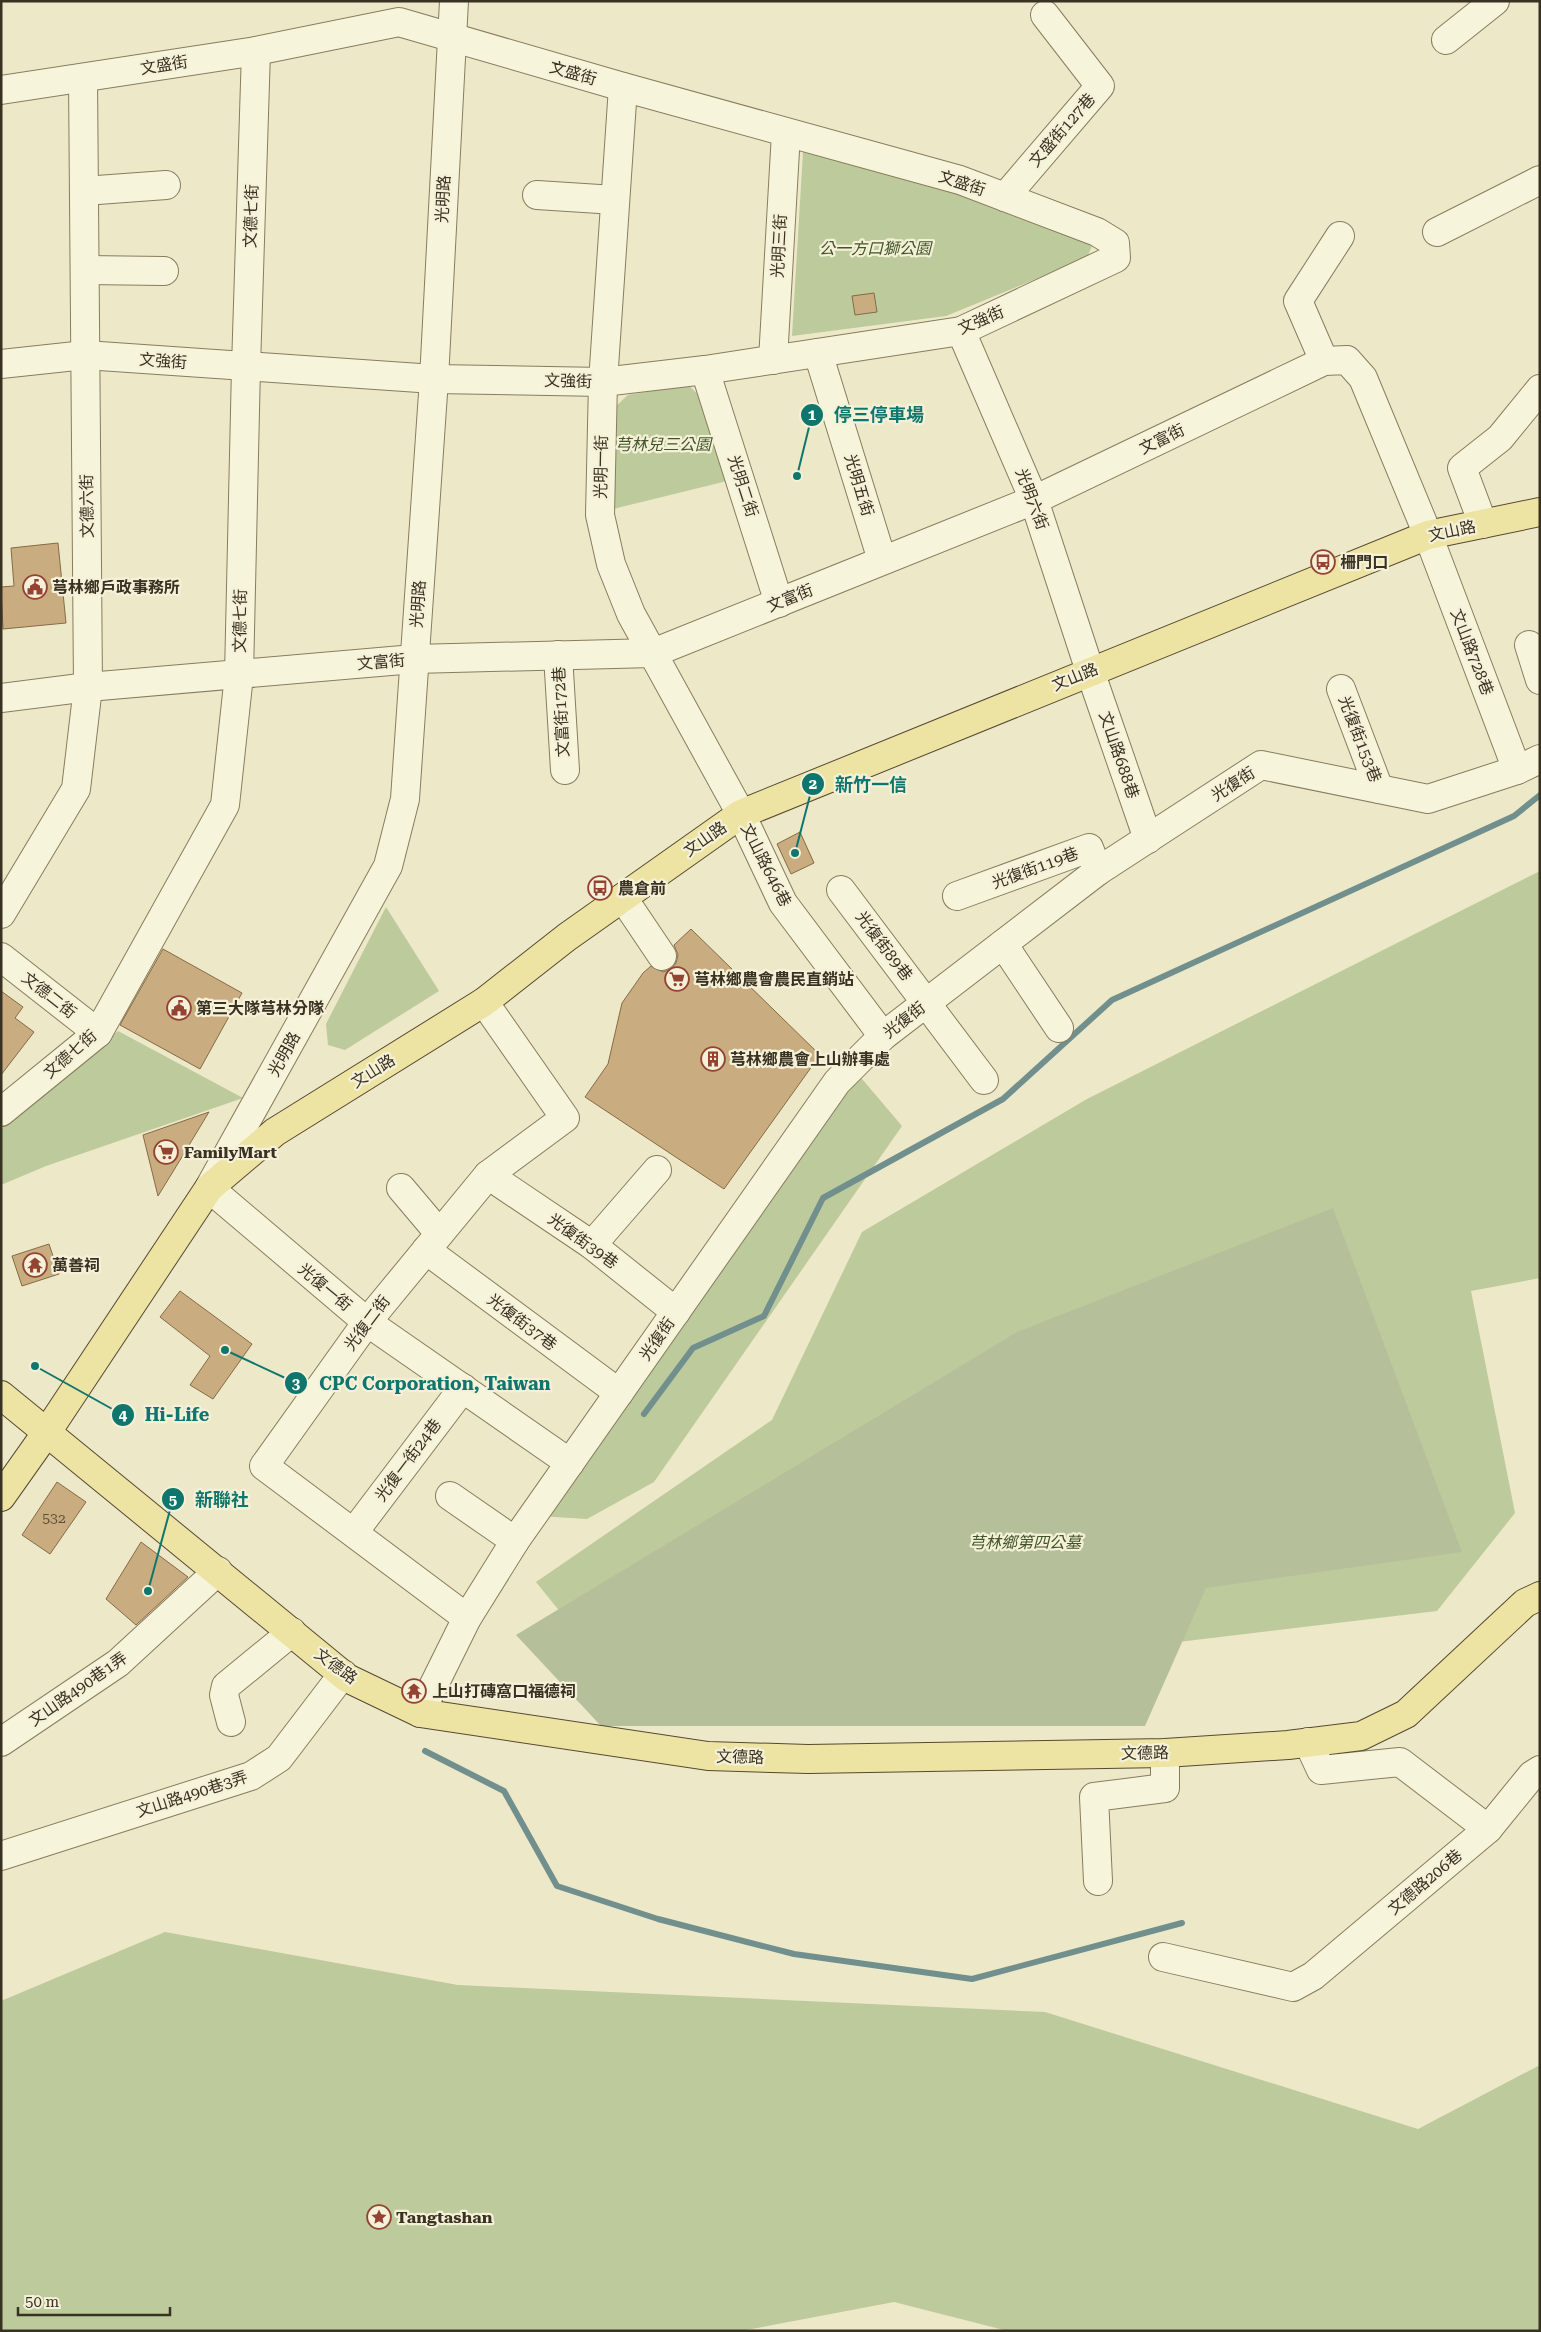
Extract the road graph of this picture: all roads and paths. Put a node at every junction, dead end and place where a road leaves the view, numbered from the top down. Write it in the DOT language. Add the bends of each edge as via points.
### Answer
graph roads {
  1 [pos="454,1"];
  2 [pos="1495,1"];
  3 [pos="1045,15"];
  4 [pos="451,37"];
  5 [pos="1446,40"];
  6 [pos="256,51"];
  7 [pos="83,78"];
  8 [pos="623,87"];
  9 [pos="1,90"];
  10 [pos="786,133"];
  11 [pos="1540,180"];
  12 [pos="166,185"];
  13 [pos="84,191"];
  14 [pos="537,195"];
  15 [pos="1005,197"];
  16 [pos="615,200"];
  17 [pos="1437,232"];
  18 [pos="1340,236"];
  19 [pos="1116,258"];
  20 [pos="85,270"];
  21 [pos="164,271"];
  22 [pos="961,331"];
  23 [pos="818,353"];
  24 [pos="86,354"];
  25 [pos="773,360"];
  26 [pos="1324,361"];
  27 [pos="1,364"];
  28 [pos="246,367"];
  29 [pos="706,370"];
  30 [pos="434,379"];
  31 [pos="603,382"];
  32 [pos="1540,389"];
  33 [pos="1034,500"];
  34 [pos="1540,512"];
  35 [pos="1483,524"];
  36 [pos="1428,535"];
  37 [pos="882,560"];
  38 [pos="780,603"];
  39 [pos="1529,645"];
  40 [pos="654,653"];
  41 [pos="558,655"];
  42 [pos="414,659"];
  43 [pos="1090,671"];
  44 [pos="239,675"];
  45 [pos="1540,680"];
  46 [pos="88,688"];
  47 [pos="1341,689"];
  48 [pos="1,698"];
  49 [pos="1528,764"];
  50 [pos="565,770"];
  51 [pos="1380,789"];
  52 [pos="741,814"];
  53 [pos="1148,839"];
  54 [pos="1098,871"];
  55 [pos="841,890"];
  56 [pos="957,896"];
  57 [pos="623,898"];
  58 [pos="1,914"];
  59 [pos="1003,944"];
  60 [pos="662,956"];
  61 [pos="1,957"];
  62 [pos="484,1002"];
  63 [pos="926,1003"];
  64 [pos="1059,1028"];
  65 [pos="98,1033"];
  66 [pos="883,1036"];
  67 [pos="984,1080"];
  68 [pos="1,1112"];
  69 [pos="657,1170"];
  70 [pos="488,1175"];
  71 [pos="210,1188"];
  72 [pos="401,1188"];
  73 [pos="432,1242"];
  74 [pos="592,1245"];
  75 [pos="676,1312"];
  76 [pos="367,1322"];
  77 [pos="463,1388"];
  78 [pos="619,1393"];
  79 [pos="1,1395"];
  80 [pos="48,1432"];
  81 [pos="570,1463"];
  82 [pos="450,1496"];
  83 [pos="1,1497"];
  84 [pos="354,1532"];
  85 [pos="515,1542"];
  86 [pos="218,1571"];
  87 [pos="1540,1596"];
  88 [pos="467,1618"];
  89 [pos="292,1632"];
  90 [pos="343,1674"];
  91 [pos="420,1713"];
  92 [pos="231,1722"];
  93 [pos="1,1742"];
  94 [pos="1308,1742"];
  95 [pos="1166,1753"];
  96 [pos="1540,1770"];
  97 [pos="1488,1829"];
  98 [pos="1,1856"];
  99 [pos="1098,1881"];
  100 [pos="1163,1957"];
  1 -- 4 [label="street, 光明路"];
  2 -- 5 [label="street"];
  3 -- 15 [label="street, 文盛街127巷" via="1100,86"];
  4 -- 6 [label="street, 文盛街" via="399,22"];
  4 -- 8 [label="street, 文盛街"];
  4 -- 30 [label="street, 光明路"];
  6 -- 7 [label="street, 文盛街"];
  6 -- 28 [label="street, 文德七街"];
  7 -- 9 [label="street, 文盛街"];
  7 -- 13 [label="street, 文德六街"];
  8 -- 10 [label="street, 文盛街"];
  8 -- 16 [label="street, 光明一街"];
  10 -- 15 [label="street, 文盛街" via="960,180"];
  10 -- 25 [label="street, 光明三街"];
  11 -- 17 [label="street"];
  12 -- 13 [label="street"];
  13 -- 20 [label="street, 文德六街"];
  14 -- 16 [label="street"];
  15 -- 19 [label="street, 文盛街" via="1097,232 1114,243"];
  16 -- 31 [label="street, 光明一街"];
  18 -- 26 [label="street" via="1298,301"];
  19 -- 22 [label="street, 文強街"];
  20 -- 21 [label="street"];
  20 -- 24 [label="street, 文德六街"];
  22 -- 23 [label="street, 文強街"];
  22 -- 33 [label="street, 光明六街"];
  23 -- 25 [label="street, 文強街"];
  23 -- 37 [label="street, 光明五街"];
  24 -- 27 [label="street, 文強街"];
  24 -- 28 [label="street, 文強街"];
  24 -- 46 [label="street, 文德六街"];
  25 -- 29 [label="street, 文強街"];
  26 -- 33 [label="street, 文富街"];
  26 -- 36 [label="street, 文富街" via="1347,360 1364,378"];
  28 -- 30 [label="street, 文強街"];
  28 -- 44 [label="street, 文德七街"];
  29 -- 31 [label="street, 文強街"];
  29 -- 38 [label="street, 光明二街"];
  30 -- 31 [label="street, 文強街"];
  30 -- 42 [label="street, 光明路"];
  31 -- 40 [label="street, 光明一街" via="600,515 611,564 631,614"];
  32 -- 35 [label="street" via="1500,438 1462,468"];
  33 -- 37 [label="street, 文富街"];
  33 -- 43 [label="street, 光明六街"];
  34 -- 35 [label="main road, 文山路"];
  35 -- 36 [label="main road, 文山路"];
  36 -- 43 [label="main road, 文山路"];
  36 -- 49 [label="street, 文山路728巷"];
  37 -- 38 [label="street, 文富街"];
  38 -- 40 [label="street, 文富街"];
  39 -- 45 [label="street"];
  40 -- 41 [label="street, 文富街"];
  40 -- 52 [label="street, 光明一街"];
  41 -- 42 [label="street, 文富街"];
  41 -- 50 [label="street, 文富街172巷"];
  42 -- 44 [label="street, 文富街"];
  42 -- 71 [label="street, 光明路" via="405,800 388,866"];
  43 -- 52 [label="main road, 文山路"];
  43 -- 53 [label="street, 文山路688巷"];
  44 -- 46 [label="street, 文富街"];
  44 -- 65 [label="street, 文德七街" via="225,805"];
  46 -- 48 [label="street, 文富街"];
  46 -- 58 [label="street, 文德六街" via="76,788"];
  47 -- 51 [label="street, 光復街153巷"];
  49 -- 51 [label="street, 光復街" via="1428,799"];
  51 -- 53 [label="street, 光復街" via="1261,765"];
  52 -- 57 [label="main road, 文山路"];
  52 -- 66 [label="street, 文山路646巷" via="783,903"];
  53 -- 54 [label="street, 光復街"];
  54 -- 56 [label="street, 光復街119巷" via="1088,848"];
  54 -- 59 [label="street, 光復街"];
  55 -- 63 [label="street, 光復街89巷"];
  57 -- 60 [label="street"];
  57 -- 62 [label="main road, 文山路"];
  59 -- 63 [label="street, 光復街"];
  59 -- 64 [label="street"];
  61 -- 65 [label="street, 文德二街"];
  62 -- 70 [label="street, 光復二街" via="565,1118"];
  62 -- 71 [label="main road, 文山路" via="275,1132"];
  63 -- 66 [label="street, 光復街"];
  63 -- 67 [label="street, 光復街89巷"];
  65 -- 68 [label="street, 文德七街"];
  66 -- 75 [label="street, 光復街" via="837,1082"];
  69 -- 74 [label="street"];
  70 -- 73 [label="street, 光復二街"];
  70 -- 74 [label="street, 光復街39巷"];
  71 -- 76 [label="street, 光復一街"];
  71 -- 80 [label="main road, 文山路"];
  72 -- 73 [label="street, 光復街37巷"];
  73 -- 76 [label="street, 光復二街"];
  73 -- 78 [label="street, 光復街37巷"];
  74 -- 75 [label="street, 光復街39巷"];
  75 -- 78 [label="street, 光復街"];
  76 -- 77 [label="street, 光復一街"];
  76 -- 84 [label="street, 光復二街" via="264,1466"];
  77 -- 81 [label="street, 光復一街"];
  77 -- 84 [label="street, 光復一街24巷"];
  78 -- 81 [label="street, 光復街"];
  79 -- 80 [label="main road, 文德路"];
  80 -- 83 [label="main road, 文山路"];
  80 -- 86 [label="main road, 文德路"];
  81 -- 85 [label="street, 光復街"];
  82 -- 85 [label="street"];
  84 -- 88 [label="street, 光復二街"];
  85 -- 88 [label="street, 光復街"];
  86 -- 89 [label="main road, 文德路"];
  86 -- 93 [label="street, 文山路490巷1弄" via="118,1663"];
  87 -- 94 [label="main road, 文德路" via="1525,1603 1406,1714 1361,1736"];
  88 -- 91 [label="street, 光復街"];
  89 -- 90 [label="main road, 文德路"];
  89 -- 92 [label="street" via="226,1686 224,1695"];
  90 -- 91 [label="main road, 文德路"];
  90 -- 98 [label="street, 文山路490巷3弄" via="279,1758 251,1776"];
  91 -- 95 [label="main road, 文德路" via="708,1756 808,1759"];
  94 -- 95 [label="main road, 文德路"];
  94 -- 97 [label="street" via="1321,1770 1400,1762"];
  95 -- 99 [label="street" via="1165,1788 1094,1797"];
  96 -- 97 [label="street, 文德路206巷" via="1532,1775"];
  97 -- 100 [label="street, 文德路206巷" via="1313,1976 1293,1987"];
}
